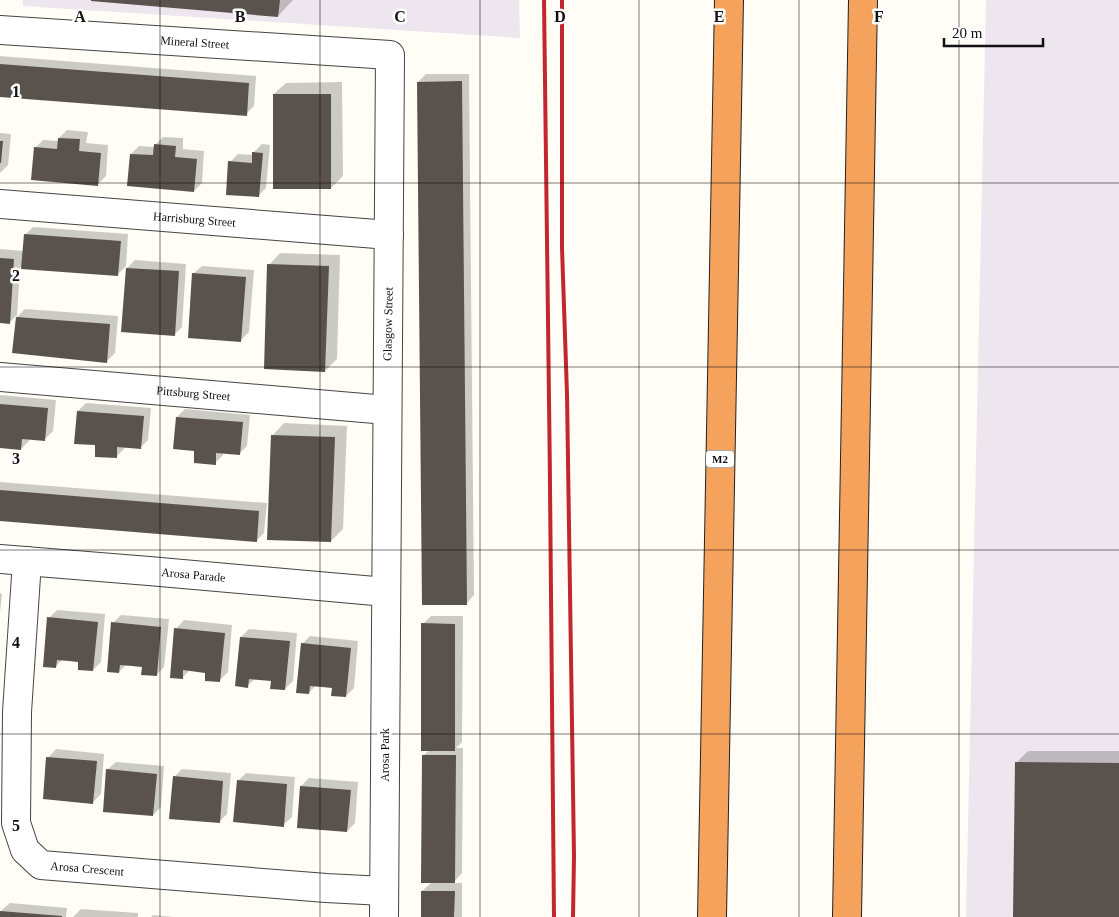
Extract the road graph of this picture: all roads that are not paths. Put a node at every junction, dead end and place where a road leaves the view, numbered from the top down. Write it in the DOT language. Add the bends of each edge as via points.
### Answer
graph roads {
  1 [pos="729,0"];
  2 [pos="864,0"];
  3 [pos="0,30"];
  4 [pos="390,55"];
  5 [pos="0,204"];
  6 [pos="389,235"];
  7 [pos="0,377"];
  8 [pos="387,410"];
  9 [pos="13,560"];
  10 [pos="386,592"];
  11 [pos="384,904"];
  12 [pos="712,917"];
  13 [pos="847,917"];
  1 -- 12 [label="highway, M2"];
  2 -- 13 [label="highway"];
  3 -- 4 [label="street, Mineral Street"];
  4 -- 6 [label="street, Glasgow Street"];
  5 -- 6 [label="street, Harrisburg Street"];
  6 -- 8 [label="street, Glasgow Street"];
  7 -- 8 [label="street, Pittsburg Street"];
  8 -- 10 [label="street, Glasgow Street"];
  9 -- 10 [label="street, Arosa Parade"];
  9 -- 11 [label="street, Arosa Crescent" via="16,823 25,850 41,865 326,888"];
  10 -- 11 [label="street, Arosa Park"];
}
